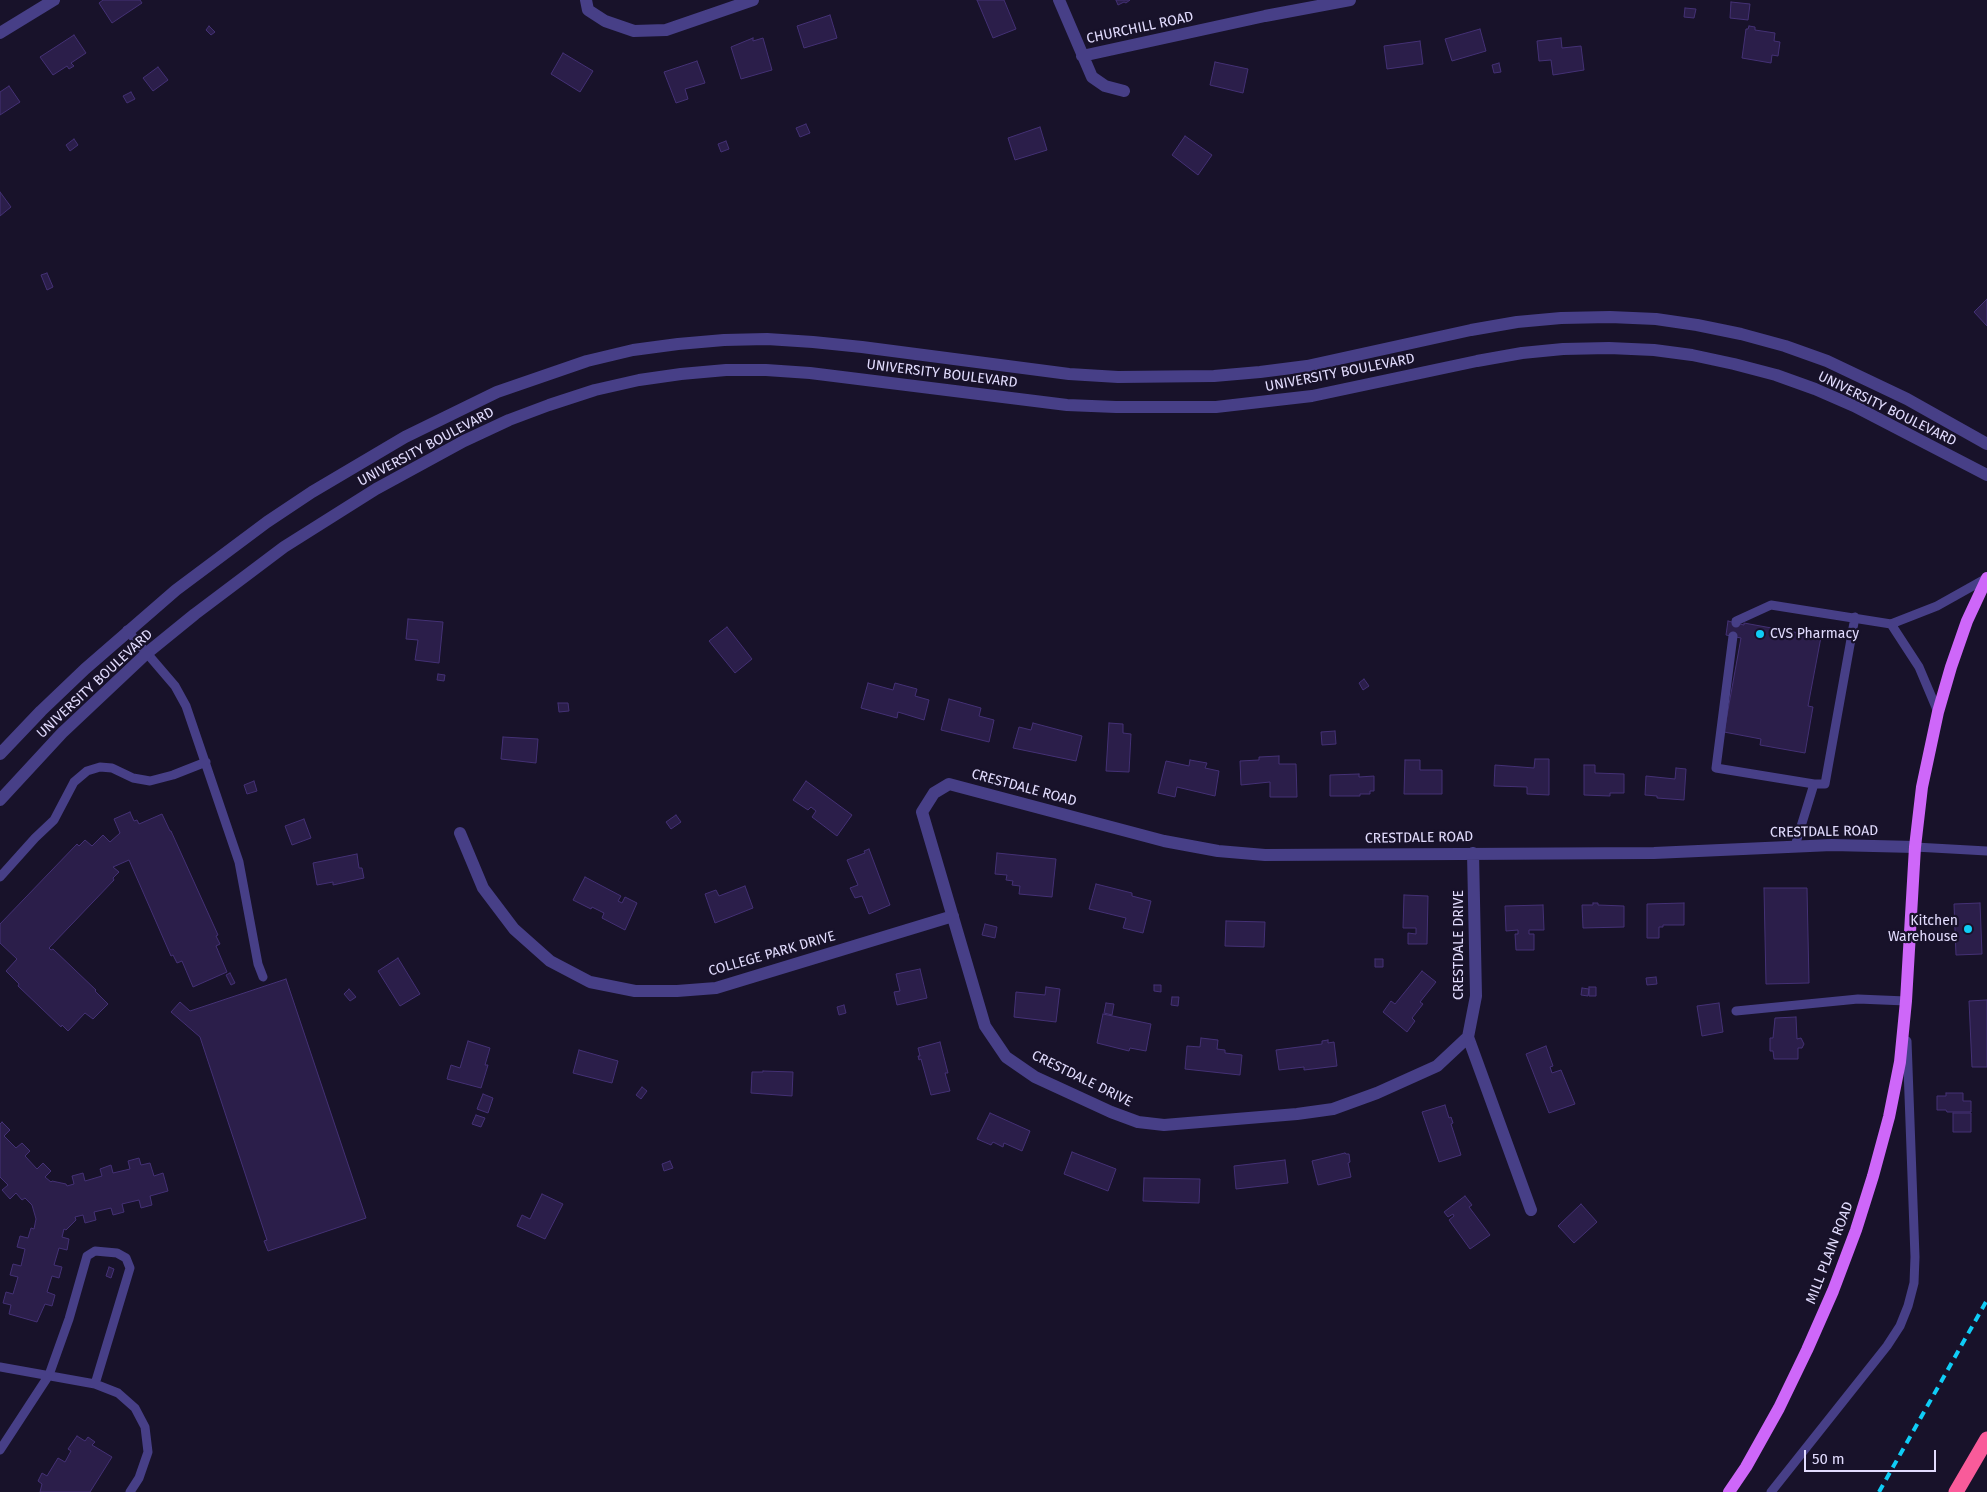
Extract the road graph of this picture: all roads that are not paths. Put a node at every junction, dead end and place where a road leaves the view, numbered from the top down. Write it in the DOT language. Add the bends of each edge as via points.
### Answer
graph roads {
  1 [pos="54,0"];
  2 [pos="586,0"];
  3 [pos="753,0"];
  4 [pos="1059,0"];
  5 [pos="1350,0"];
  6 [pos="0,33"];
  7 [pos="1082,56"];
  8 [pos="1124,91"];
  9 [pos="1987,444"];
  10 [pos="1987,475"];
  11 [pos="1987,578"];
  12 [pos="1855,617"];
  13 [pos="1736,623"];
  14 [pos="1891,624"];
  15 [pos="128,630"];
  16 [pos="1733,636"];
  17 [pos="147,654"];
  18 [pos="1938,712"];
  19 [pos="0,754"];
  20 [pos="206,762"];
  21 [pos="1814,784"];
  22 [pos="934,793"];
  23 [pos="0,800"];
  24 [pos="460,833"];
  25 [pos="1795,846"];
  26 [pos="1915,848"];
  27 [pos="1987,851"];
  28 [pos="1473,853"];
  29 [pos="0,878"];
  30 [pos="953,916"];
  31 [pos="263,977"];
  32 [pos="1906,1003"];
  33 [pos="1736,1011"];
  34 [pos="1468,1037"];
  35 [pos="1531,1210"];
  36 [pos="0,1367"];
  37 [pos="49,1376"];
  38 [pos="95,1384"];
  39 [pos="1987,1439"];
  40 [pos="0,1450"];
  41 [pos="130,1492"];
  42 [pos="1729,1492"];
  43 [pos="1771,1492"];
  44 [pos="1956,1492"];
  1 -- 6 [label="street"];
  2 -- 3 [label="street" via="588,10 605,21 634,32 666,30"];
  4 -- 7 [label="street"];
  5 -- 7 [label="street, CHURCHILL ROAD"];
  7 -- 8 [label="street" via="1092,77 1105,86"];
  9 -- 15 [label="street, UNIVERSITY BOULEVARD" via="1907,399 1827,361 1741,334 1656,320 1610,317 1517,322 1307,366 1186,377 1069,374 813,342 724,340 678,344 633,350 549,373 497,392 436,421 361,462 267,522"];
  10 -- 17 [label="street, UNIVERSITY BOULEVARD" via="1815,389 1734,364 1654,350 1563,348 1522,353 1312,396 1216,407 1067,404 810,372 726,370 681,374 595,390 549,405 509,420 427,460 284,547"];
  11 -- 14 [label="lane" via="1937,606"];
  11 -- 18 [label="main road, MILL PLAIN ROAD" via="1951,667"];
  12 -- 13 [label="lane" via="1771,605"];
  12 -- 14 [label="lane"];
  12 -- 21 [label="lane" via="1825,784"];
  14 -- 18 [label="lane" via="1919,667"];
  15 -- 17 [label="lane"];
  15 -- 19 [label="street, UNIVERSITY BOULEVARD"];
  16 -- 21 [label="lane" via="1716,768"];
  17 -- 20 [label="lane" via="175,686 186,706"];
  17 -- 23 [label="street, UNIVERSITY BOULEVARD" via="62,733"];
  18 -- 26 [label="main road, MILL PLAIN ROAD" via="1922,786"];
  20 -- 29 [label="lane" via="150,781 133,778 112,768 87,771 74,782 54,820"];
  20 -- 31 [label="lane" via="239,862 253,944"];
  21 -- 25 [label="lane"];
  22 -- 28 [label="street, CRESTDALE ROAD" via="949,784 1164,841 1218,851 1265,855"];
  22 -- 30 [label="street, CRESTDALE DRIVE" via="922,812"];
  24 -- 30 [label="street, COLLEGE PARK DRIVE" via="484,888 514,929 550,961 590,982 635,991 716,988"];
  25 -- 26 [label="street, CRESTDALE ROAD"];
  25 -- 28 [label="street, CRESTDALE ROAD" via="1654,853"];
  26 -- 27 [label="lane"];
  26 -- 32 [label="main road, MILL PLAIN ROAD"];
  28 -- 34 [label="street, CRESTDALE DRIVE" via="1476,996"];
  30 -- 34 [label="street, CRESTDALE DRIVE" via="985,1026 1006,1058 1035,1077 1138,1122 1164,1125 1333,1109 1437,1066"];
  32 -- 33 [label="lane" via="1858,999"];
  32 -- 42 [label="main road, MILL PLAIN ROAD" via="1900,1062 1889,1117 1856,1230 1833,1291 1779,1408"];
  32 -- 43 [label="lane" via="1915,1257 1914,1283 1908,1306 1887,1346"];
  34 -- 35 [label="street"];
  36 -- 37 [label="lane"];
  37 -- 38 [label="lane"];
  37 -- 38 [label="lane" via="87,1256 95,1251 117,1252 126,1258 130,1268"];
  37 -- 40 [label="lane"];
  38 -- 41 [label="lane" via="118,1393 135,1408 145,1428 148,1452"];
  39 -- 44 [label="highway"];
}
